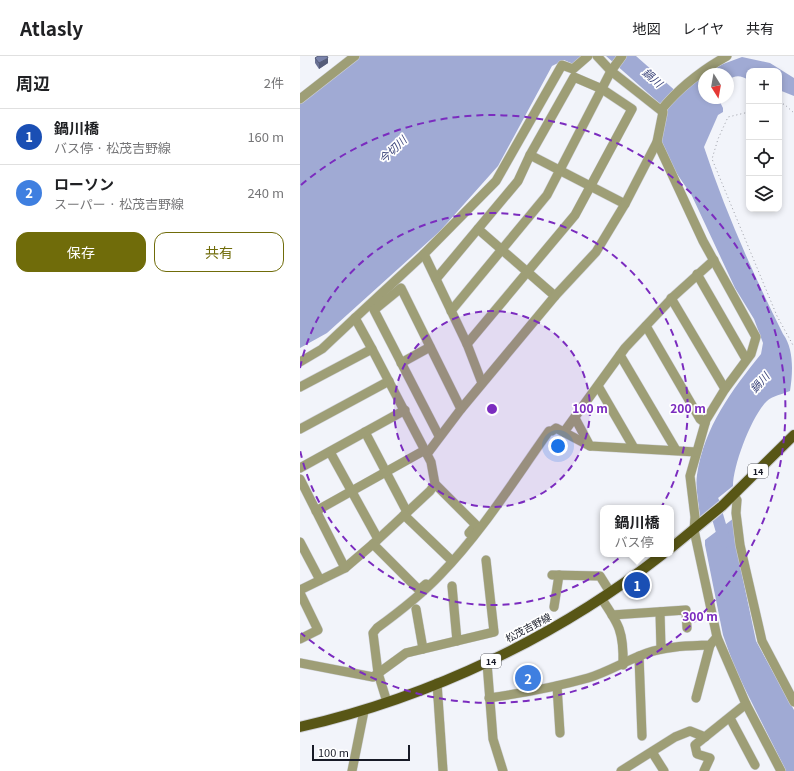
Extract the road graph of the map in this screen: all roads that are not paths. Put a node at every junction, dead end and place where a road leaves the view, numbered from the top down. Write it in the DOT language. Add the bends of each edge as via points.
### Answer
graph roads {
  1 [pos="354,56"];
  2 [pos="588,56"];
  3 [pos="597,56"];
  4 [pos="622,56"];
  5 [pos="727,56"];
  6 [pos="613,69"];
  7 [pos="602,89"];
  8 [pos="300,99"];
  9 [pos="662,109"];
  10 [pos="657,142"];
  11 [pos="530,154"];
  12 [pos="560,170"];
  13 [pos="590,186"];
  14 [pos="625,204"];
  15 [pos="478,229"];
  16 [pos="502,251"];
  17 [pos="424,254"];
  18 [pos="714,260"];
  19 [pos="526,272"];
  20 [pos="697,274"];
  21 [pos="436,279"];
  22 [pos="555,296"];
  23 [pos="671,298"];
  24 [pos="451,311"];
  25 [pos="355,318"];
  26 [pos="646,326"];
  27 [pos="467,344"];
  28 [pos="430,347"];
  29 [pos="372,349"];
  30 [pos="620,354"];
  31 [pos="746,359"];
  32 [pos="300,362"];
  33 [pos="402,363"];
  34 [pos="389,381"];
  35 [pos="482,383"];
  36 [pos="598,386"];
  37 [pos="300,387"];
  38 [pos="725,389"];
  39 [pos="460,408"];
  40 [pos="405,410"];
  41 [pos="575,418"];
  42 [pos="705,423"];
  43 [pos="300,428"];
  44 [pos="365,432"];
  45 [pos="564,432"];
  46 [pos="794,435"];
  47 [pos="439,436"];
  48 [pos="590,446"];
  49 [pos="634,448"];
  50 [pos="676,450"];
  51 [pos="330,452"];
  52 [pos="426,452"];
  53 [pos="696,452"];
  54 [pos="300,468"];
  55 [pos="386,472"];
  56 [pos="300,479"];
  57 [pos="435,484"];
  58 [pos="351,490"];
  59 [pos="734,495"];
  60 [pos="316,510"];
  61 [pos="406,513"];
  62 [pos="694,530"];
  63 [pos="300,542"];
  64 [pos="376,542"];
  65 [pos="674,546"];
  66 [pos="659,557"];
  67 [pos="450,559"];
  68 [pos="486,560"];
  69 [pos="345,568"];
  70 [pos="320,580"];
  71 [pos="452,586"];
  72 [pos="300,590"];
  73 [pos="610,592"];
  74 [pos="300,593"];
  75 [pos="601,598"];
  76 [pos="554,607"];
  77 [pos="416,609"];
  78 [pos="660,612"];
  79 [pos="612,615"];
  80 [pos="687,628"];
  81 [pos="717,637"];
  82 [pos="300,638"];
  83 [pos="456,641"];
  84 [pos="710,645"];
  85 [pos="423,649"];
  86 [pos="661,649"];
  87 [pos="639,656"];
  88 [pos="487,663"];
  89 [pos="300,664"];
  90 [pos="623,665"];
  91 [pos="378,673"];
  92 [pos="437,683"];
  93 [pos="557,686"];
  94 [pos="489,698"];
  95 [pos="696,698"];
  96 [pos="387,702"];
  97 [pos="794,702"];
  98 [pos="746,704"];
  99 [pos="364,711"];
  100 [pos="730,718"];
  101 [pos="300,727"];
  102 [pos="560,733"];
  103 [pos="642,736"];
  104 [pos="705,737"];
  105 [pos="652,752"];
  106 [pos="755,765"];
  107 [pos="352,771"];
  108 [pos="443,771"];
  109 [pos="504,771"];
  110 [pos="621,771"];
  111 [pos="664,771"];
  112 [pos="704,771"];
  113 [pos="781,771"];
  1 -- 8 [label="street"];
  2 -- 17 [label="street" via="573,69 562,65 496,181"];
  3 -- 6 [label="street"];
  4 -- 6 [label="street"];
  5 -- 9 [label="street" via="708,67 679,90"];
  6 -- 7 [label="street"];
  6 -- 9 [label="street"];
  7 -- 11 [label="street" via="574,77"];
  7 -- 12 [label="street"];
  7 -- 13 [label="street" via="632,109"];
  9 -- 10 [label="street"];
  10 -- 14 [label="street"];
  10 -- 18 [label="street"];
  11 -- 12 [label="street"];
  11 -- 15 [label="street" via="518,182"];
  12 -- 13 [label="street"];
  12 -- 16 [label="street" via="547,195"];
  13 -- 14 [label="street"];
  13 -- 19 [label="street" via="575,215"];
  14 -- 22 [label="street" via="596,252"];
  15 -- 16 [label="street"];
  15 -- 21 [label="street"];
  16 -- 19 [label="street"];
  16 -- 24 [label="street"];
  17 -- 21 [label="street"];
  17 -- 25 [label="street"];
  18 -- 20 [label="street"];
  18 -- 31 [label="street" via="756,337 751,354"];
  19 -- 22 [label="street"];
  19 -- 27 [label="street"];
  20 -- 23 [label="street"];
  20 -- 31 [label="street"];
  21 -- 24 [label="street"];
  22 -- 35 [label="street"];
  23 -- 26 [label="street"];
  23 -- 38 [label="street"];
  24 -- 27 [label="street"];
  25 -- 29 [label="street"];
  25 -- 32 [label="street" via="322,348"];
  26 -- 30 [label="street"];
  26 -- 42 [label="street" via="700,419"];
  27 -- 35 [label="street"];
  28 -- 33 [label="street"];
  28 -- 33 [label="street" via="401,288 374,310"];
  28 -- 39 [label="street"];
  29 -- 34 [label="street"];
  29 -- 37 [label="street"];
  30 -- 36 [label="street"];
  30 -- 50 [label="street"];
  31 -- 38 [label="street"];
  33 -- 47 [label="street"];
  34 -- 40 [label="street"];
  34 -- 43 [label="street"];
  35 -- 39 [label="street"];
  36 -- 41 [label="street"];
  36 -- 49 [label="street"];
  38 -- 42 [label="street"];
  39 -- 47 [label="street"];
  40 -- 44 [label="street"];
  40 -- 52 [label="street"];
  41 -- 45 [label="street"];
  41 -- 48 [label="street"];
  42 -- 53 [label="street"];
  44 -- 51 [label="street"];
  44 -- 55 [label="street"];
  45 -- 48 [label="street"];
  45 -- 91 [label="street" via="556,428 549,431 482,525 440,575 409,604 376,628 373,633"];
  46 -- 59 [label="main road, 14"];
  47 -- 52 [label="street"];
  48 -- 49 [label="street"];
  49 -- 50 [label="street"];
  50 -- 53 [label="street"];
  51 -- 54 [label="street"];
  51 -- 58 [label="street"];
  52 -- 55 [label="street"];
  52 -- 57 [label="street" via="431,462"];
  53 -- 62 [label="street" via="690,481 695,517"];
  55 -- 58 [label="street"];
  55 -- 61 [label="street"];
  56 -- 60 [label="street"];
  57 -- 61 [label="street"];
  57 -- 67 [label="street" via="476,525"];
  58 -- 60 [label="street"];
  58 -- 64 [label="street"];
  59 -- 62 [label="main road, 14"];
  59 -- 97 [label="street" via="737,500 740,545 762,641"];
  60 -- 69 [label="street"];
  61 -- 64 [label="street"];
  61 -- 67 [label="street"];
  62 -- 65 [label="main road, 14"];
  62 -- 81 [label="street"];
  63 -- 70 [label="street"];
  64 -- 67 [label="street" via="419,590"];
  64 -- 69 [label="street"];
  66 -- 73 [label="main road, 松茂吉野線 / 14"];
  68 -- 83 [label="street" via="494,632"];
  69 -- 70 [label="street"];
  70 -- 72 [label="street"];
  71 -- 83 [label="street"];
  73 -- 75 [label="main road, 松茂吉野線 / 14"];
  73 -- 76 [label="street" via="600,576 556,575"];
  74 -- 82 [label="street" via="318,630"];
  75 -- 79 [label="street"];
  75 -- 88 [label="main road, 松茂吉野線 / 14"];
  77 -- 85 [label="street"];
  78 -- 79 [label="street"];
  78 -- 80 [label="street" via="686,610"];
  78 -- 86 [label="street"];
  79 -- 90 [label="street" via="622,632"];
  81 -- 84 [label="street"];
  81 -- 98 [label="street"];
  83 -- 85 [label="street"];
  84 -- 86 [label="street"];
  84 -- 95 [label="street"];
  85 -- 91 [label="street" via="406,654"];
  86 -- 87 [label="street"];
  87 -- 90 [label="street"];
  87 -- 103 [label="street"];
  88 -- 92 [label="main road, 松茂吉野線 / 14"];
  88 -- 94 [label="street"];
  89 -- 91 [label="street" via="373,677"];
  90 -- 93 [label="street"];
  91 -- 96 [label="street"];
  92 -- 96 [label="main road, 松茂吉野線 / 14"];
  92 -- 108 [label="street"];
  93 -- 94 [label="street"];
  93 -- 102 [label="street"];
  94 -- 109 [label="street" via="494,744"];
  96 -- 99 [label="main road, 松茂吉野線 / 14"];
  98 -- 100 [label="street"];
  98 -- 113 [label="street"];
  99 -- 101 [label="main road, 松茂吉野線 / 14"];
  99 -- 107 [label="street"];
  100 -- 104 [label="street"];
  100 -- 106 [label="street"];
  104 -- 105 [label="street" via="690,731"];
  104 -- 112 [label="street" via="695,745 698,754 710,758"];
  105 -- 110 [label="street"];
  105 -- 111 [label="street"];
}
